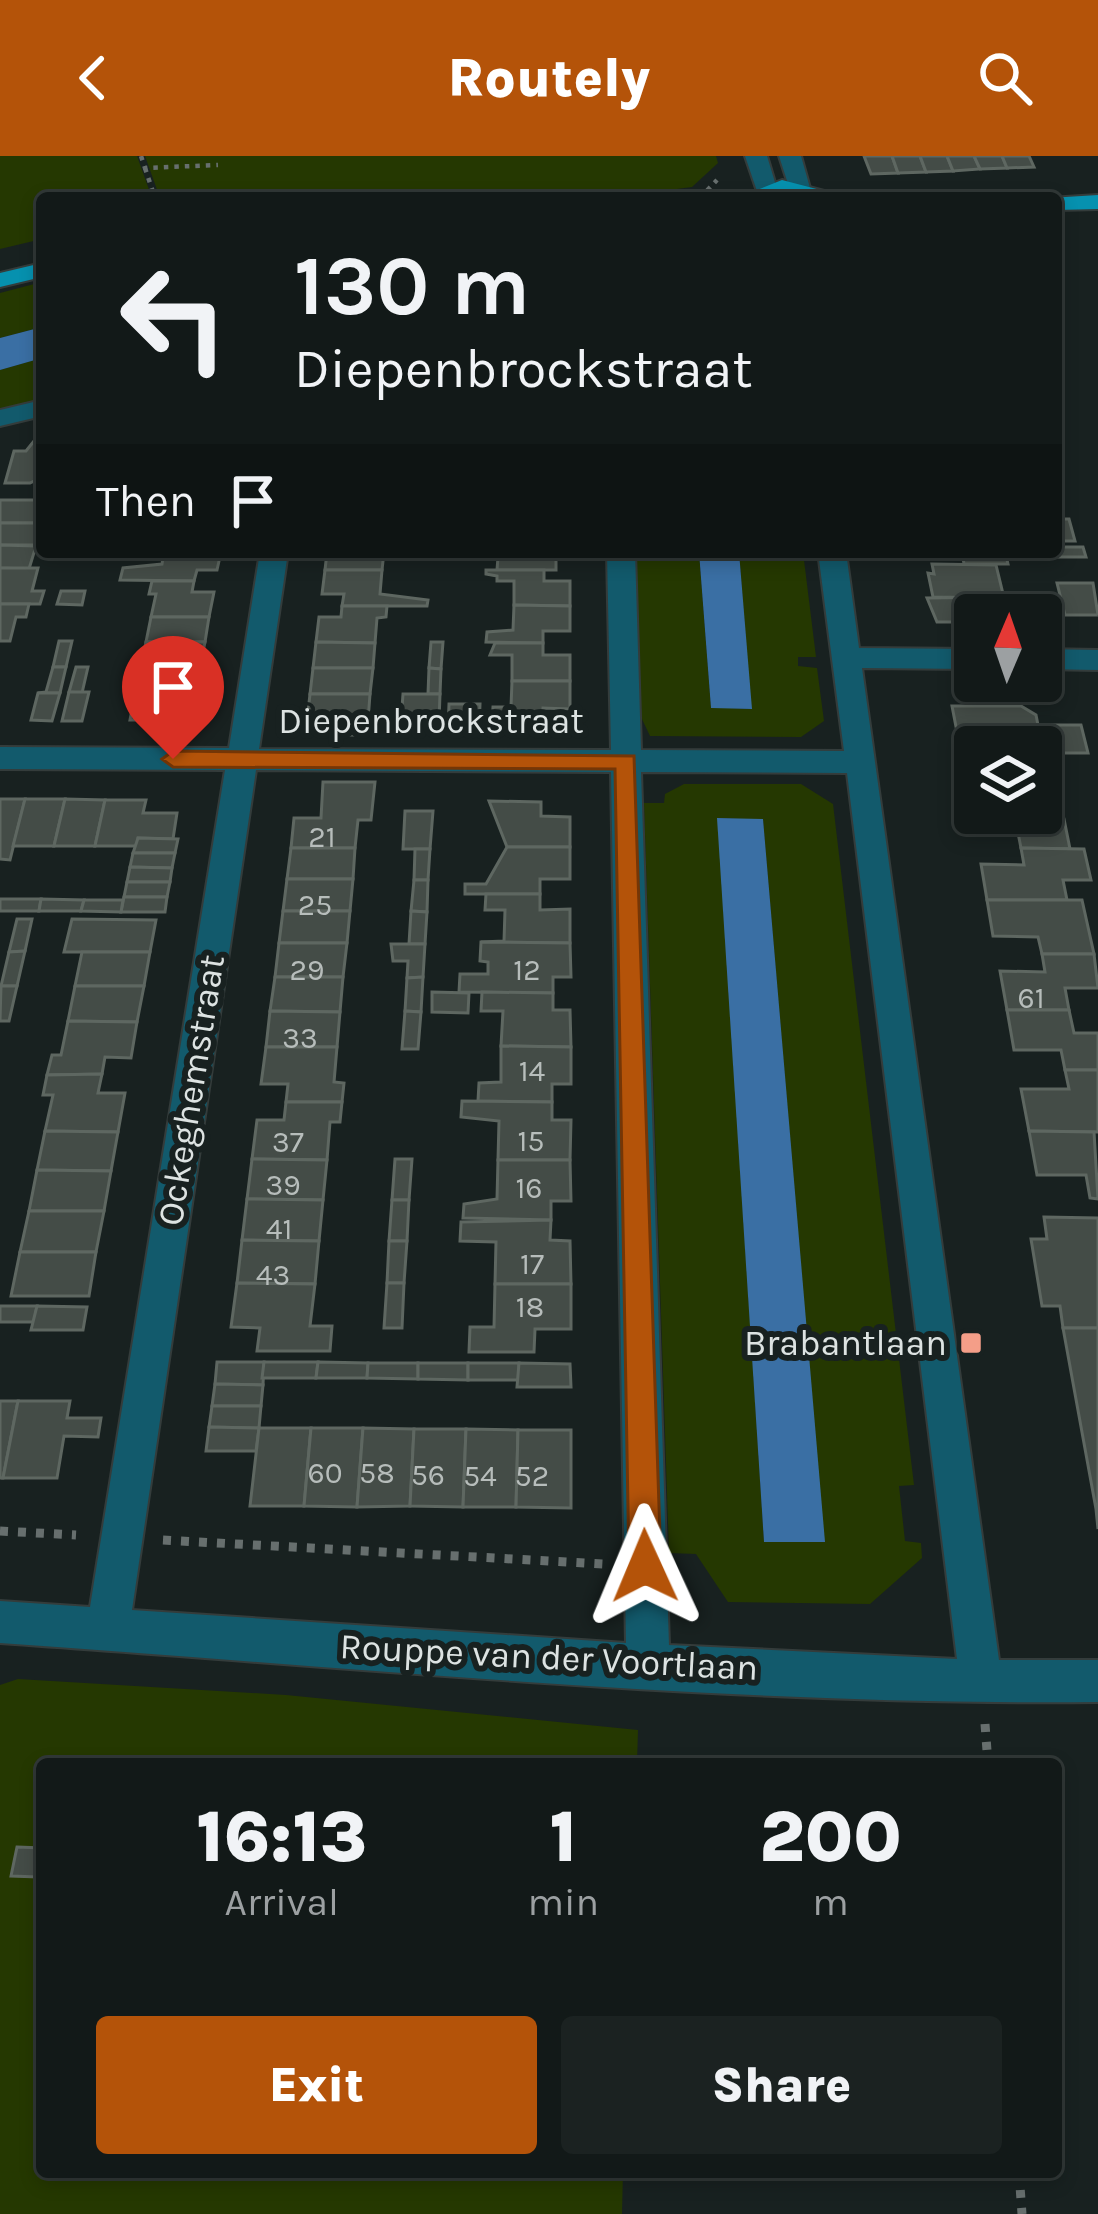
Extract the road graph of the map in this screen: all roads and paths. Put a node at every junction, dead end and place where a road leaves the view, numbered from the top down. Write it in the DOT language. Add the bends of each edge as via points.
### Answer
graph roads {
  1 [pos="141,156"];
  2 [pos="756,156"];
  3 [pos="790,156"];
  4 [pos="218,165"];
  5 [pos="146,168"];
  6 [pos="799,188"];
  7 [pos="153,192"];
  8 [pos="757,192"];
  9 [pos="771,192"];
  10 [pos="809,192"];
  11 [pos="1098,202"];
  12 [pos="1062,203"];
  13 [pos="36,271"];
  14 [pos="0,280"];
  15 [pos="36,409"];
  16 [pos="0,418"];
  17 [pos="273,558"];
  18 [pos="621,558"];
  19 [pos="833,558"];
  20 [pos="847,658"];
  21 [pos="954,659"];
  22 [pos="1062,659"];
  23 [pos="1098,660"];
  24 [pos="0,758"];
  25 [pos="242,759"];
  26 [pos="626,761"];
  27 [pos="861,762"];
  28 [pos="0,1531"];
  29 [pos="122,1537"];
  30 [pos="645,1566"];
  31 [pos="0,1622"];
  32 [pos="108,1628"];
  33 [pos="648,1665"];
  34 [pos="1098,1681"];
  35 [pos="980,1682"];
  36 [pos="1019,2178"];
  37 [pos="1022,2214"];
  1 -- 5 [label="path"];
  2 -- 8 [label="street"];
  3 -- 6 [label="street"];
  4 -- 5 [label="path"];
  5 -- 7 [label="path"];
  6 -- 9 [label="main road"];
  6 -- 10 [label="main road"];
  11 -- 12 [label="main road"];
  13 -- 14 [label="main road"];
  15 -- 16 [label="street"];
  17 -- 25 [label="street, Ockeghemstraat"];
  18 -- 26 [label="street"];
  19 -- 20 [label="street"];
  20 -- 21 [label="street"];
  20 -- 27 [label="street"];
  22 -- 23 [label="street"];
  24 -- 25 [label="street, Diepenbrockstraat"];
  25 -- 26 [label="street, Diepenbrockstraat"];
  25 -- 29 [label="street, Ockeghemstraat"];
  26 -- 27 [label="street, Diepenbrockstraat"];
  26 -- 30 [label="street"];
  27 -- 35 [label="street"];
  28 -- 29 [label="path"];
  29 -- 30 [label="path"];
  29 -- 32 [label="street, Ockeghemstraat"];
  30 -- 33 [label="street"];
  31 -- 32 [label="street, Rouppe van der Voortlaan"];
  32 -- 33 [label="street, Rouppe van der Voortlaan"];
  33 -- 35 [label="street, Rouppe van der Voortlaan"];
  34 -- 35 [label="street, Rouppe van der Voortlaan"];
  36 -- 37 [label="path"];
}
